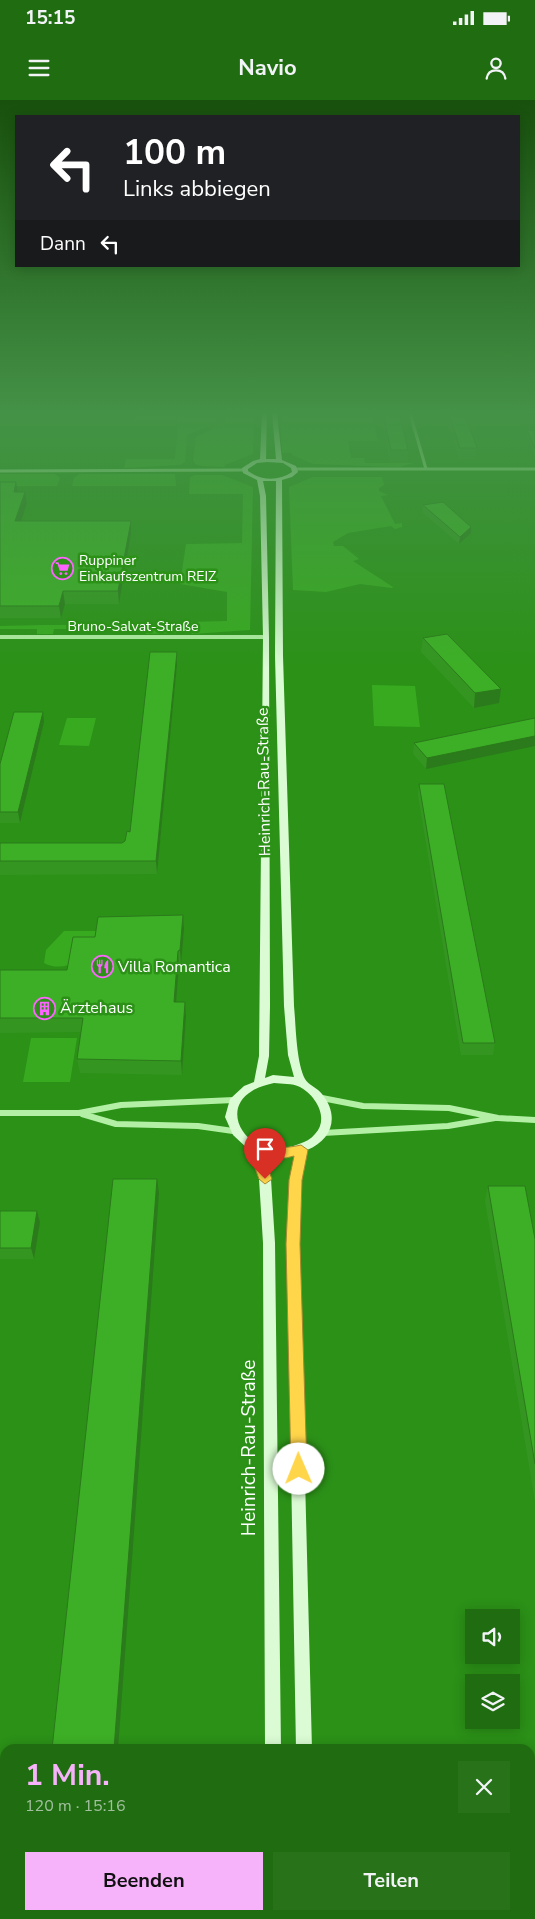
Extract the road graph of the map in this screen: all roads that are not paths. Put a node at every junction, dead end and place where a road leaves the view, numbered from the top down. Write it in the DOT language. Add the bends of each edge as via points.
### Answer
graph roads {
  1 [pos="263,498"];
  2 [pos="278,498"];
  3 [pos="266,636"];
  4 [pos="0,638"];
  5 [pos="259,1082"];
  6 [pos="302,1083"];
  7 [pos="322,1098"];
  8 [pos="234,1100"];
  9 [pos="0,1114"];
  10 [pos="79,1114"];
  11 [pos="498,1118"];
  12 [pos="535,1120"];
  13 [pos="233,1131"];
  14 [pos="323,1133"];
  15 [pos="254,1149"];
  16 [pos="301,1150"];
  17 [pos="273,1744"];
  18 [pos="304,1744"];
  1 -- 3 [label="main road, Heinrich-Rau-Straße"];
  2 -- 6 [label="main road, Heinrich-Rau-Straße" via="288,996 294,1055"];
  3 -- 4 [label="street, Bruno-Salvat-Straße"];
  3 -- 5 [label="main road, Heinrich-Rau-Straße" via="265,1016 264,1056"];
  5 -- 6 [label="main road"];
  5 -- 8 [label="main road"];
  6 -- 7 [label="main road"];
  7 -- 11 [label="street" via="363,1106 449,1108"];
  7 -- 14 [label="main road" via="328,1122"];
  8 -- 10 [label="street" via="121,1105"];
  8 -- 13 [label="main road" via="230,1110"];
  9 -- 10 [label="street"];
  10 -- 13 [label="street" via="116,1124 198,1126"];
  11 -- 12 [label="street"];
  11 -- 14 [label="street" via="448,1126"];
  13 -- 15 [label="main road"];
  14 -- 16 [label="main road"];
  15 -- 16 [label="main road" via="278,1153"];
  15 -- 17 [label="main road, Heinrich-Rau-Straße" via="265,1179 270,1243"];
  16 -- 18 [label="main road" via="293,1244"];
}
